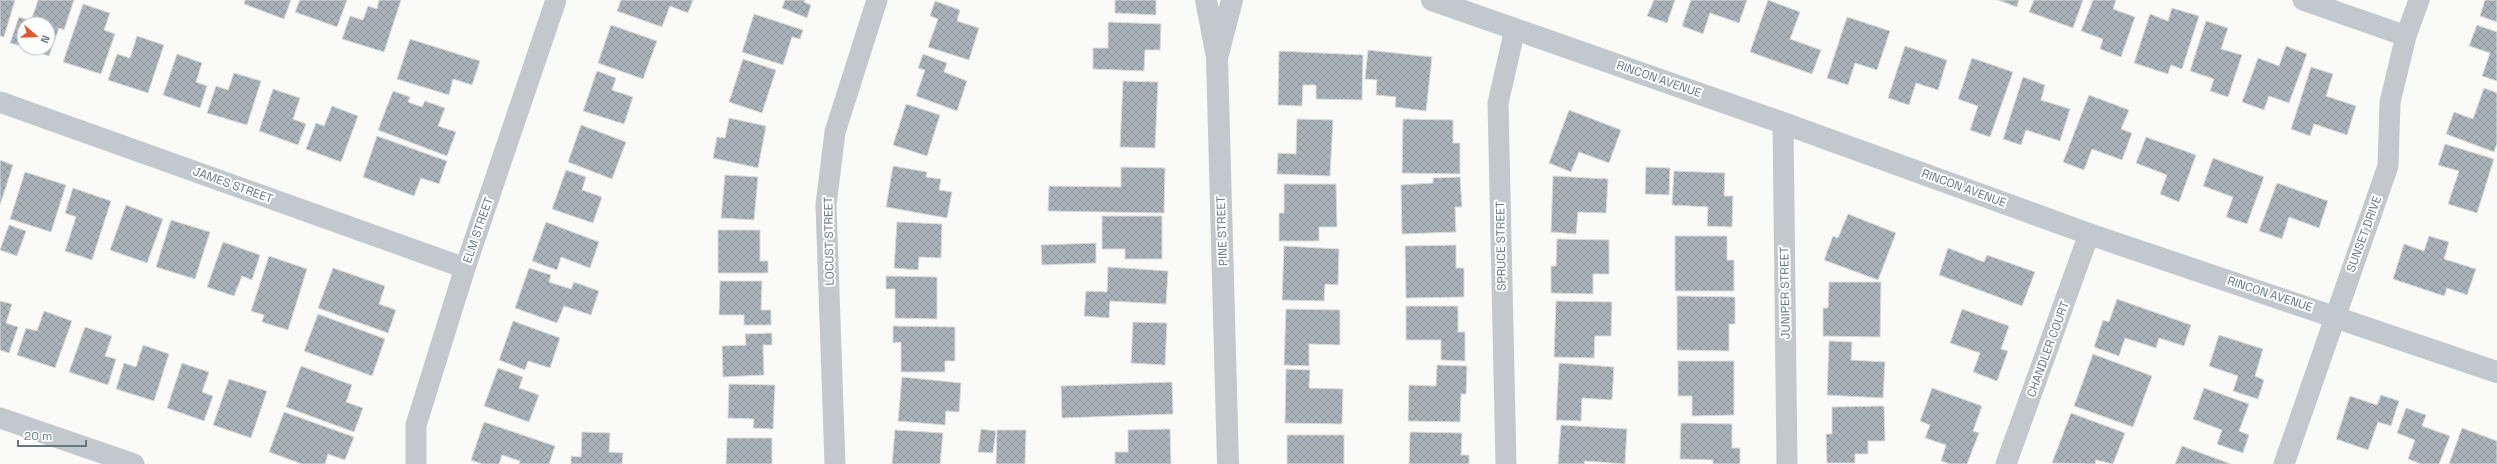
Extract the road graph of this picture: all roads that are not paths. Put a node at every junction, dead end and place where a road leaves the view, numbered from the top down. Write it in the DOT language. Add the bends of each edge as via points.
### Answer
graph roads {
  1 [pos="556,0"];
  2 [pos="877,0"];
  3 [pos="1206,0"];
  4 [pos="1232,0"];
  5 [pos="1432,0"];
  6 [pos="2303,0"];
  7 [pos="2419,0"];
  8 [pos="1516,29"];
  9 [pos="2406,36"];
  10 [pos="1217,58"];
  11 [pos="0,102"];
  12 [pos="1783,123"];
  13 [pos="2089,234"];
  14 [pos="465,268"];
  15 [pos="2334,316"];
  16 [pos="2497,372"];
  17 [pos="0,418"];
  18 [pos="134,464"];
  19 [pos="416,464"];
  20 [pos="835,464"];
  21 [pos="1228,464"];
  22 [pos="1506,464"];
  23 [pos="1787,464"];
  24 [pos="2006,464"];
  25 [pos="2284,464"];
  1 -- 14 [label="street, ELM STREET"];
  2 -- 20 [label="street, LOCUST STREET" via="835,132 826,205"];
  3 -- 10 [label="street"];
  4 -- 10 [label="street, PINE STREET"];
  5 -- 8 [label="street, RINCON AVENUE"];
  6 -- 9 [label="street"];
  7 -- 9 [label="street, SUNSET DRIVE"];
  8 -- 12 [label="street, RINCON AVENUE"];
  8 -- 22 [label="street, SPRUCE STREET" via="1498,103"];
  9 -- 15 [label="street, SUNSET DRIVE" via="2390,102 2388,166"];
  10 -- 21 [label="street, PINE STREET"];
  11 -- 14 [label="street, JAMES STREET"];
  12 -- 13 [label="street, RINCON AVENUE"];
  12 -- 23 [label="street, JUNIPER STREET"];
  13 -- 15 [label="street, RINCON AVENUE"];
  13 -- 24 [label="street, CHANDLER COURT"];
  14 -- 19 [label="street, ELM STREET" via="416,425"];
  15 -- 16 [label="street, RINCON AVENUE"];
  15 -- 25 [label="street, SUNSET DRIVE"];
  17 -- 18 [label="street"];
}
